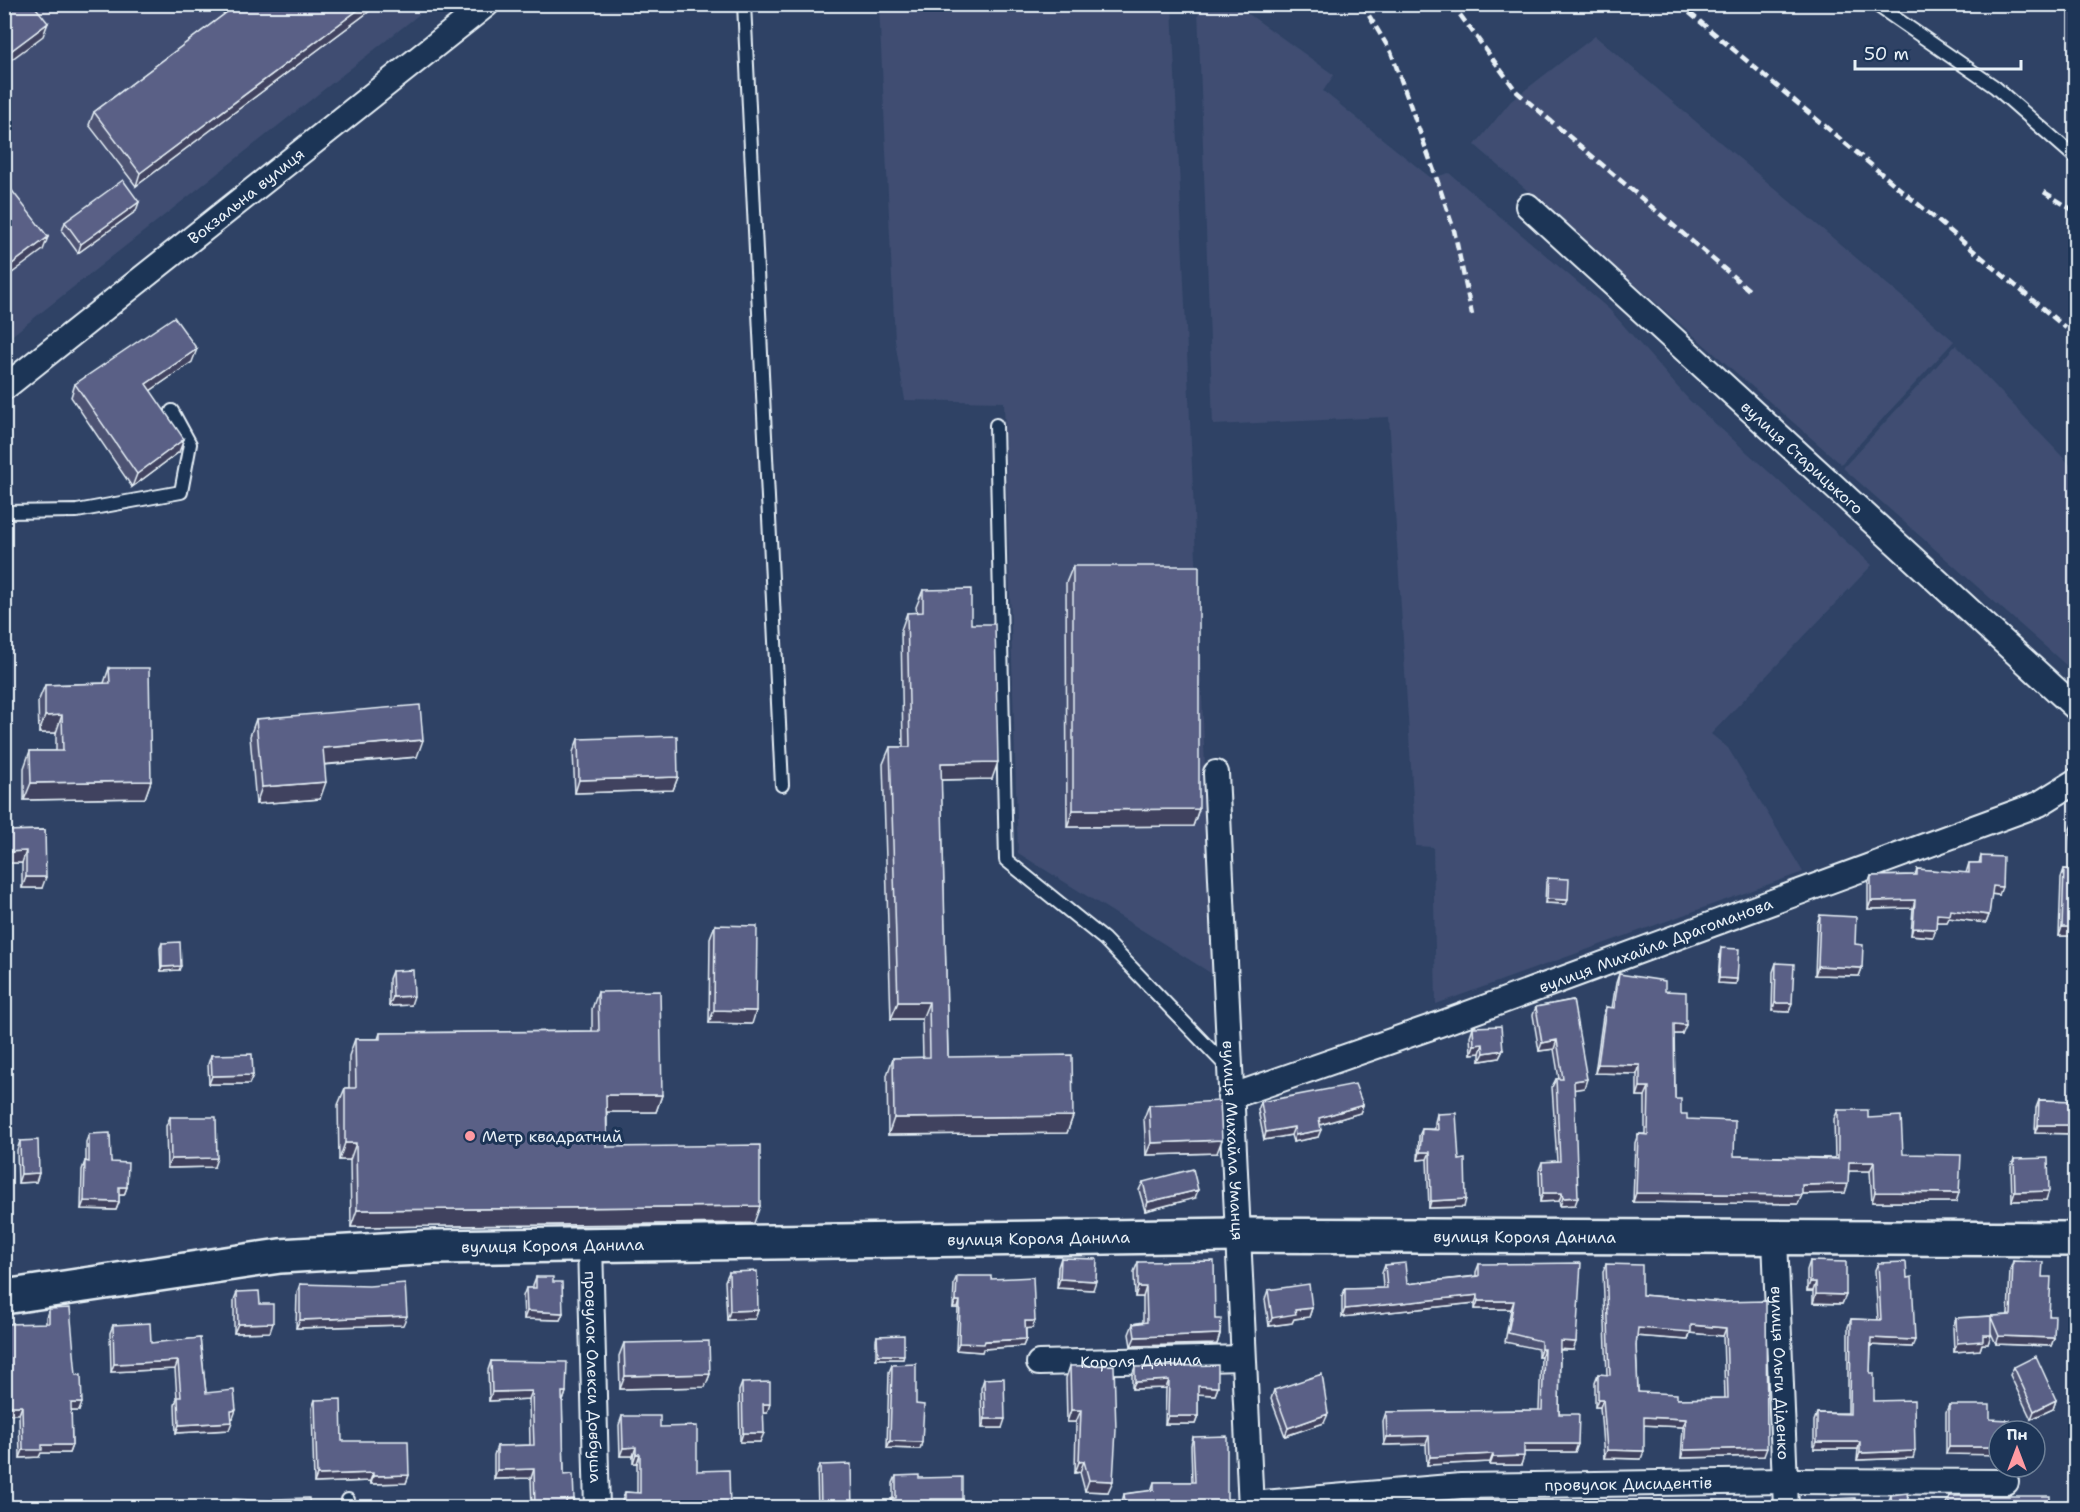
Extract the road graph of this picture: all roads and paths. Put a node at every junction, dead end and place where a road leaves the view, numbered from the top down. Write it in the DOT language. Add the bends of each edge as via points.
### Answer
graph roads {
  1 [pos="487,4"];
  2 [pos="744,4"];
  3 [pos="1875,4"];
  4 [pos="2076,158"];
  5 [pos="1528,206"];
  6 [pos="4,388"];
  7 [pos="172,411"];
  8 [pos="996,425"];
  9 [pos="4,512"];
  10 [pos="2076,708"];
  11 [pos="1216,772"];
  12 [pos="2076,781"];
  13 [pos="782,785"];
  14 [pos="1229,1068"];
  15 [pos="1230,1097"];
  16 [pos="1236,1235"];
  17 [pos="1775,1239"];
  18 [pos="2076,1239"];
  19 [pos="590,1245"];
  20 [pos="4,1297"];
  21 [pos="1243,1358"];
  22 [pos="1039,1364"];
  23 [pos="1785,1481"];
  24 [pos="2006,1482"];
  25 [pos="1251,1506"];
  26 [pos="597,1508"];
  27 [pos="1786,1508"];
  1 -- 6 [label="street, Вокзальна вулиця"];
  2 -- 13 [label="lane"];
  3 -- 4 [label="lane" via="1995,87"];
  5 -- 10 [label="street, вулиця Старицького"];
  7 -- 9 [label="lane" via="190,444 181,492 77,511"];
  8 -- 14 [label="lane" via="1006,860 1104,939"];
  11 -- 14 [label="street, вулиця Михайла Уманця"];
  12 -- 15 [label="street, вулиця Михайла Драгоманова" via="2039,804"];
  14 -- 15 [label="street, вулиця Михайла Уманця"];
  15 -- 16 [label="street, вулиця Михайла Уманця"];
  16 -- 17 [label="main road, вулиця Короля Данила"];
  16 -- 19 [label="main road, вулиця Короля Данила"];
  16 -- 21 [label="street, вулиця Михайла Уманця"];
  17 -- 18 [label="main road, вулиця Короля Данила"];
  17 -- 23 [label="street, вулиця Ольги Діденко"];
  19 -- 20 [label="main road, вулиця Короля Данила" via="434,1247 280,1256"];
  19 -- 26 [label="street, провулок Олекси Довбуша"];
  21 -- 22 [label="street, Короля Данила"];
  21 -- 25 [label="street, вулиця Михайла Уманця"];
  23 -- 24 [label="street, провулок Дисидентів"];
  23 -- 25 [label="street, провулок Дисидентів" via="1461,1486"];
  23 -- 27 [label="street, вулиця Ольги Діденко"];
}
